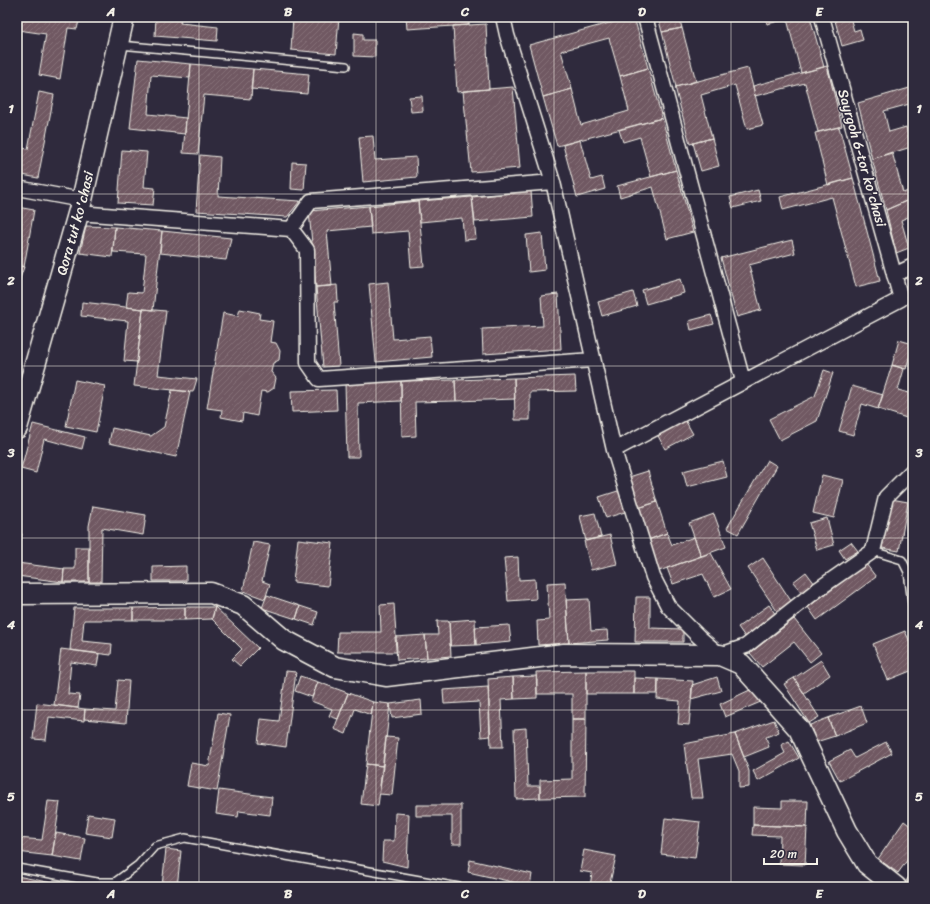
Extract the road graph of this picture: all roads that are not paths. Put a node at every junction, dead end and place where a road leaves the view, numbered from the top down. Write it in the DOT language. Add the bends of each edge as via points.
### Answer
graph roads {
  1 [pos="124,17"];
  2 [pos="503,17"];
  3 [pos="645,17"];
  4 [pos="822,17"];
  5 [pos="118,45"];
  6 [pos="346,66"];
  7 [pos="553,182"];
  8 [pos="17,188"];
  9 [pos="80,207"];
  10 [pos="291,230"];
  11 [pos="913,266"];
  12 [pos="894,275"];
  13 [pos="594,360"];
  14 [pos="743,382"];
  15 [pos="17,428"];
  16 [pos="614,450"];
  17 [pos="913,470"];
  18 [pos="872,551"];
  19 [pos="17,594"];
  20 [pos="912,603"];
  21 [pos="720,655"];
  22 [pos="17,868"];
  23 [pos="459,887"];
  24 [pos="896,887"];
  1 -- 5 [label="street, Qora tut ko'chasi"];
  2 -- 7 [label="street"];
  3 -- 14 [label="street"];
  4 -- 12 [label="street, Sayrgoh 6-tor ko'chasi"];
  5 -- 6 [label="lane"];
  5 -- 9 [label="street, Qora tut ko'chasi"];
  7 -- 10 [label="street" via="311,201"];
  7 -- 13 [label="street"];
  8 -- 9 [label="street"];
  9 -- 10 [label="street"];
  9 -- 15 [label="street, Qora tut ko'chasi"];
  10 -- 13 [label="street" via="307,250 308,363 319,378"];
  11 -- 12 [label="street"];
  12 -- 14 [label="street, Sayrgoh 6-tor ko'chasi" via="901,299"];
  13 -- 16 [label="street"];
  14 -- 16 [label="street"];
  16 -- 21 [label="street" via="653,577 668,606"];
  17 -- 18 [label="street" via="886,497"];
  18 -- 20 [label="lane" via="902,560 908,572"];
  18 -- 21 [label="street" via="746,646"];
  19 -- 21 [label="street" via="211,593 243,605 284,640 335,667 386,676 564,654"];
  21 -- 24 [label="street" via="742,664 798,729 847,831 867,864"];
  22 -- 23 [label="lane" via="97,882 115,882 138,865 155,846 185,838"];
}
